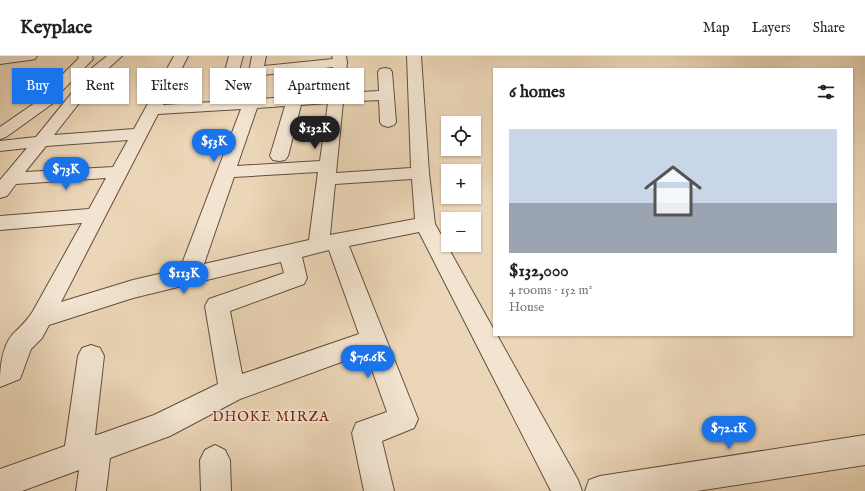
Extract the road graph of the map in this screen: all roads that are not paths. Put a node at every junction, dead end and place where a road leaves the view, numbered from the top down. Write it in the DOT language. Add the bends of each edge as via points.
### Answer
graph roads {
  1 [pos="30,56"];
  2 [pos="115,56"];
  3 [pos="181,56"];
  4 [pos="236,56"];
  5 [pos="414,56"];
  6 [pos="86,57"];
  7 [pos="340,59"];
  8 [pos="0,60"];
  9 [pos="293,62"];
  10 [pos="258,64"];
  11 [pos="233,68"];
  12 [pos="385,72"];
  13 [pos="386,95"];
  14 [pos="364,96"];
  15 [pos="237,104"];
  16 [pos="251,104"];
  17 [pos="293,104"];
  18 [pos="335,104"];
  19 [pos="153,110"];
  20 [pos="388,122"];
  21 [pos="0,134"];
  22 [pos="139,134"];
  23 [pos="41,140"];
  24 [pos="0,146"];
  25 [pos="279,156"];
  26 [pos="119,172"];
  27 [pos="226,172"];
  28 [pos="327,172"];
  29 [pos="420,173"];
  30 [pos="5,186"];
  31 [pos="96,215"];
  32 [pos="0,223"];
  33 [pos="425,224"];
  34 [pos="328,243"];
  35 [pos="290,252"];
  36 [pos="189,276"];
  37 [pos="41,318"];
  38 [pos="374,340"];
  39 [pos="91,356"];
  40 [pos="0,375"];
  41 [pos="232,390"];
  42 [pos="865,450"];
  43 [pos="87,452"];
  44 [pos="215,460"];
  45 [pos="0,484"];
  46 [pos="91,491"];
  47 [pos="216,491"];
  48 [pos="380,491"];
  49 [pos="567,491"];
  50 [pos="600,491"];
  1 -- 8 [label="street"];
  2 -- 23 [label="street" via="97,71"];
  3 -- 19 [label="street"];
  4 -- 11 [label="street"];
  5 -- 29 [label="street"];
  6 -- 21 [label="street" via="47,101"];
  7 -- 9 [label="street"];
  9 -- 10 [label="street"];
  12 -- 13 [label="street"];
  13 -- 14 [label="street"];
  13 -- 20 [label="street"];
  15 -- 19 [label="street"];
  16 -- 27 [label="street"];
  17 -- 25 [label="street"];
  18 -- 28 [label="street"];
  19 -- 22 [label="street"];
  22 -- 23 [label="street"];
  22 -- 26 [label="street"];
  23 -- 24 [label="street"];
  23 -- 30 [label="street"];
  26 -- 30 [label="street"];
  26 -- 31 [label="street"];
  27 -- 28 [label="street"];
  27 -- 36 [label="street"];
  28 -- 29 [label="street"];
  28 -- 34 [label="street"];
  29 -- 33 [label="street"];
  31 -- 32 [label="street"];
  31 -- 37 [label="street"];
  33 -- 34 [label="street"];
  33 -- 49 [label="street"];
  34 -- 35 [label="street"];
  34 -- 38 [label="street"];
  35 -- 36 [label="street"];
  35 -- 41 [label="street" via="296,278 217,306"];
  36 -- 37 [label="street" via="133,289"];
  37 -- 40 [label="street" via="20,344 12,371"];
  38 -- 41 [label="street"];
  38 -- 48 [label="street" via="404,419 366,433"];
  39 -- 43 [label="street"];
  41 -- 43 [label="street" via="160,426"];
  42 -- 50 [label="street"];
  43 -- 45 [label="street"];
  43 -- 46 [label="street"];
  44 -- 47 [label="street"];
}
